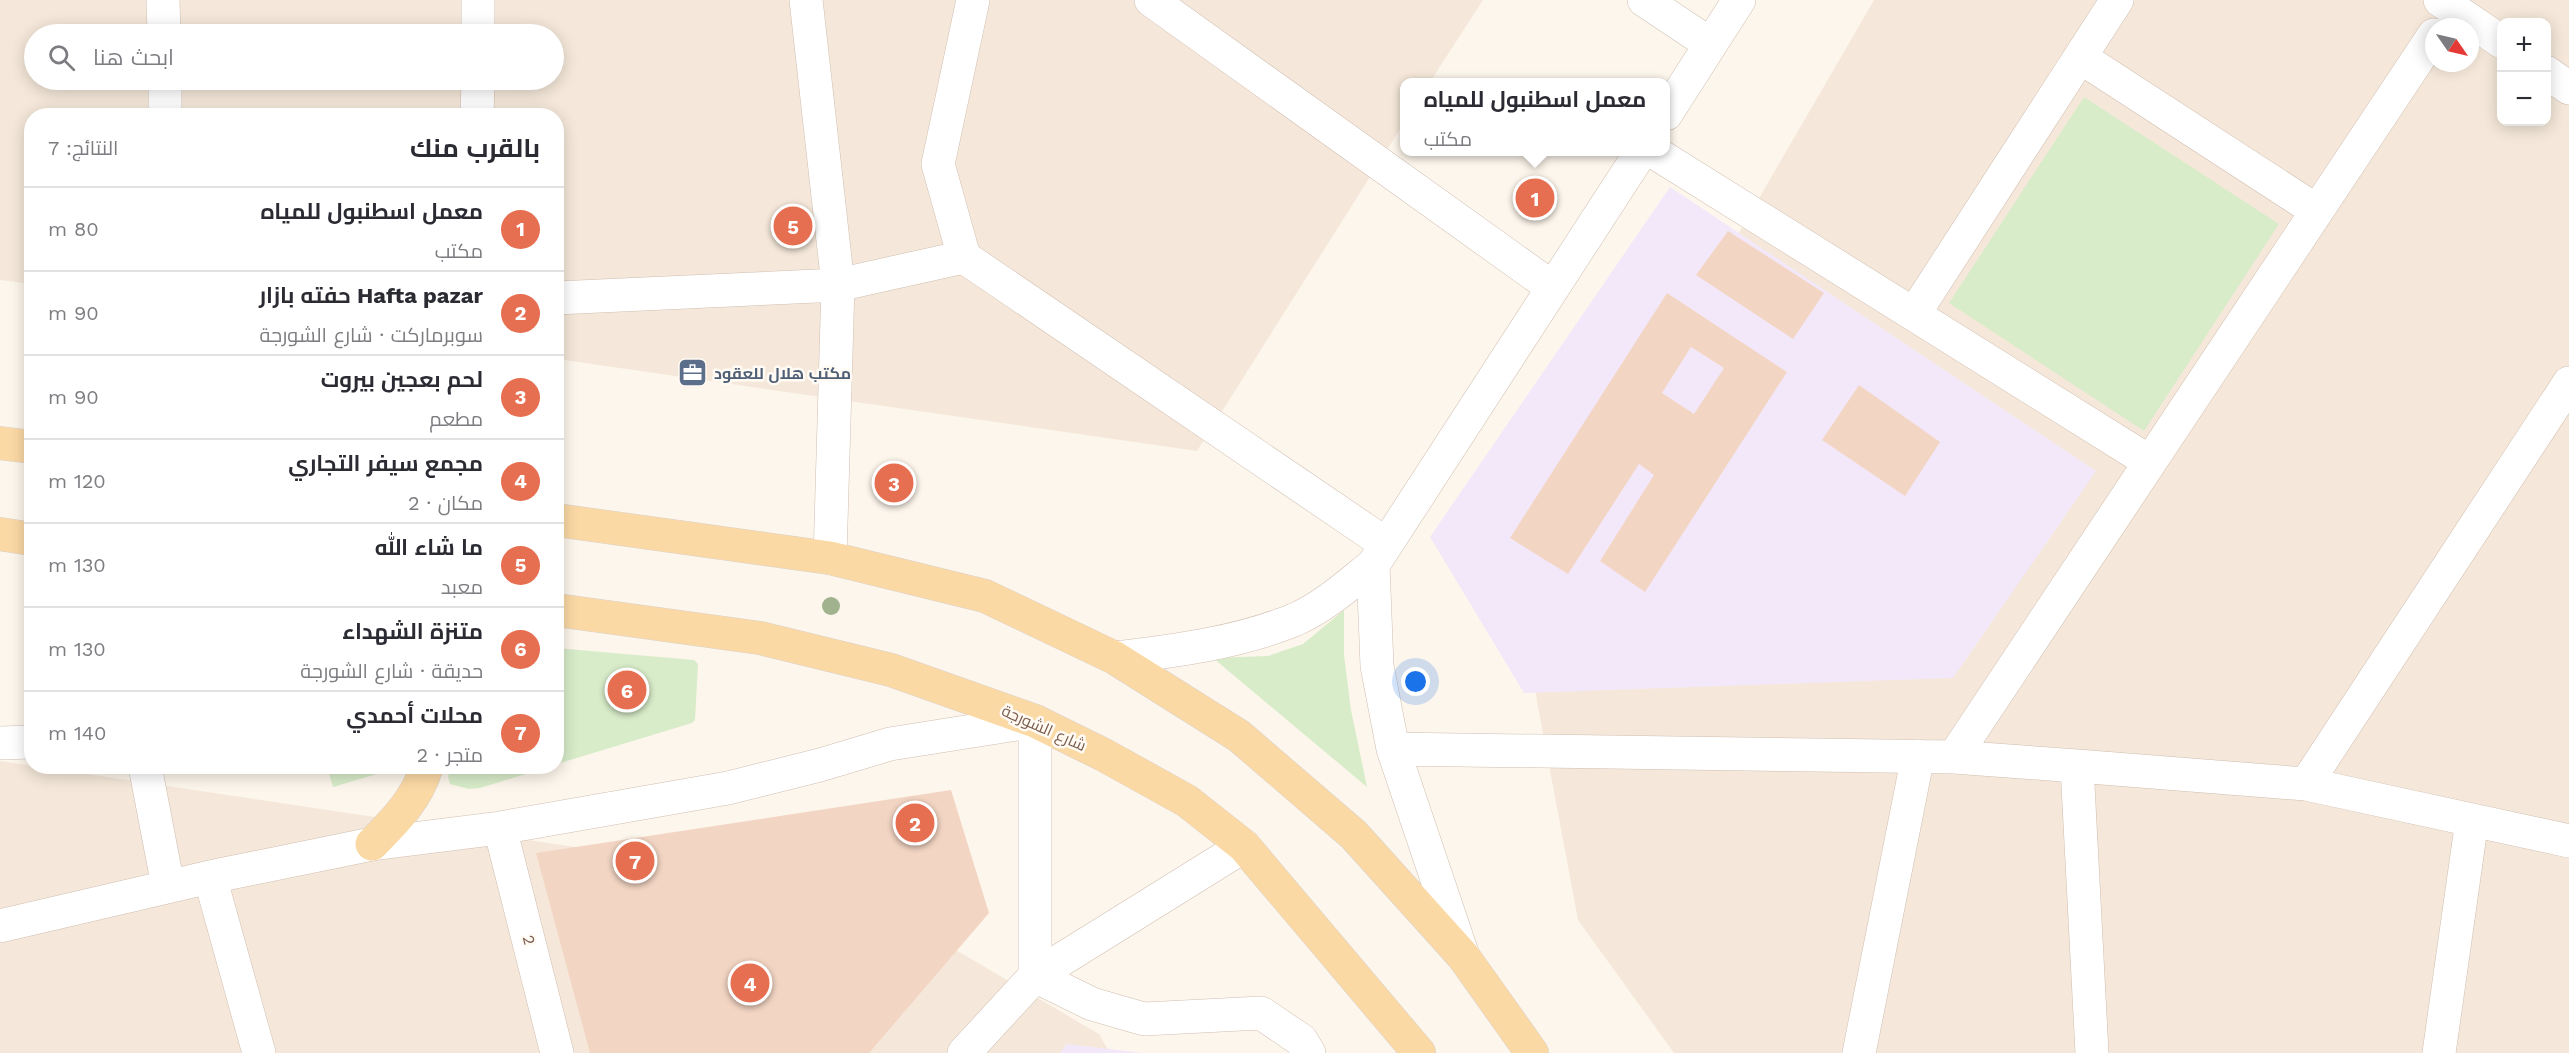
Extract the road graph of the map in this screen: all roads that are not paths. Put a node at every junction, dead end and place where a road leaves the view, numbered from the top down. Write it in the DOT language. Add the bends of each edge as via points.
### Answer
graph roads {
  1 [pos="164,0"];
  2 [pos="478,0"];
  3 [pos="806,0"];
  4 [pos="973,0"];
  5 [pos="1151,0"];
  6 [pos="1644,0"];
  7 [pos="1739,0"];
  8 [pos="2117,0"];
  9 [pos="2447,9"];
  10 [pos="164,24"];
  11 [pos="478,24"];
  12 [pos="2497,39"];
  13 [pos="1710,44"];
  14 [pos="2425,49"];
  15 [pos="2080,57"];
  16 [pos="2551,75"];
  17 [pos="2569,88"];
  18 [pos="165,90"];
  19 [pos="477,90"];
  20 [pos="1670,106"];
  21 [pos="165,108"];
  22 [pos="477,108"];
  23 [pos="1638,156"];
  24 [pos="1660,156"];
  25 [pos="2317,211"];
  26 [pos="964,257"];
  27 [pos="837,285"];
  28 [pos="1553,288"];
  29 [pos="564,298"];
  30 [pos="1914,314"];
  31 [pos="2569,383"];
  32 [pos="0,442"];
  33 [pos="24,446"];
  34 [pos="2150,462"];
  35 [pos="564,521"];
  36 [pos="0,534"];
  37 [pos="24,538"];
  38 [pos="1380,555"];
  39 [pos="830,558"];
  40 [pos="564,611"];
  41 [pos="1115,658"];
  42 [pos="1035,721"];
  43 [pos="24,742"];
  44 [pos="0,743"];
  45 [pos="1393,749"];
  46 [pos="1918,756"];
  47 [pos="1954,756"];
  48 [pos="2077,766"];
  49 [pos="147,774"];
  50 [pos="425,774"];
  51 [pos="2306,784"];
  52 [pos="2472,820"];
  53 [pos="500,828"];
  54 [pos="2569,841"];
  55 [pos="372,844"];
  56 [pos="1245,846"];
  57 [pos="210,877"];
  58 [pos="168,886"];
  59 [pos="0,926"];
  60 [pos="1463,956"];
  61 [pos="1035,976"];
  62 [pos="259,1053"];
  63 [pos="557,1053"];
  64 [pos="964,1053"];
  65 [pos="1309,1053"];
  66 [pos="1419,1053"];
  67 [pos="1532,1053"];
  68 [pos="1859,1053"];
  69 [pos="2092,1053"];
  70 [pos="2439,1053"];
  1 -- 10 [label="street"];
  2 -- 11 [label="street"];
  3 -- 27 [label="street"];
  4 -- 26 [label="street" via="938,164"];
  5 -- 28 [label="street"];
  6 -- 13 [label="street"];
  7 -- 13 [label="street"];
  8 -- 15 [label="street"];
  9 -- 12 [label="street"];
  13 -- 20 [label="street"];
  14 -- 25 [label="street"];
  15 -- 25 [label="street"];
  15 -- 30 [label="street"];
  16 -- 17 [label="street"];
  18 -- 21 [label="street"];
  19 -- 22 [label="street"];
  23 -- 28 [label="street"];
  24 -- 30 [label="street"];
  25 -- 34 [label="street"];
  26 -- 27 [label="street"];
  26 -- 38 [label="street"];
  27 -- 29 [label="street"];
  27 -- 39 [label="street"];
  28 -- 38 [label="street"];
  30 -- 34 [label="street"];
  31 -- 51 [label="street"];
  32 -- 33 [label="main road"];
  34 -- 47 [label="street"];
  35 -- 39 [label="main road"];
  36 -- 37 [label="main road"];
  38 -- 41 [label="street" via="1327,602 1294,620 1188,650"];
  38 -- 45 [label="street" via="1377,666"];
  39 -- 41 [label="main road" via="985,596"];
  40 -- 42 [label="main road, شارع الشورجة" via="760,638 891,670"];
  41 -- 60 [label="main road" via="1239,736 1354,835"];
  42 -- 53 [label="street" via="890,744 728,788"];
  42 -- 56 [label="main road, شارع الشورجة" via="1187,801"];
  42 -- 61 [label="street"];
  43 -- 44 [label="street"];
  45 -- 46 [label="street"];
  45 -- 60 [label="street"];
  46 -- 47 [label="street"];
  46 -- 68 [label="street"];
  47 -- 48 [label="street"];
  48 -- 51 [label="street"];
  48 -- 69 [label="street"];
  49 -- 58 [label="street"];
  50 -- 55 [label="main road" via="404,811"];
  51 -- 52 [label="street"];
  52 -- 54 [label="street"];
  52 -- 70 [label="street"];
  53 -- 55 [label="street"];
  53 -- 63 [label="street, 2"];
  55 -- 57 [label="street"];
  56 -- 61 [label="street"];
  56 -- 66 [label="main road, شارع الشورجة"];
  57 -- 58 [label="street"];
  57 -- 62 [label="street"];
  58 -- 59 [label="street"];
  60 -- 67 [label="main road"];
  61 -- 64 [label="street"];
  61 -- 65 [label="street" via="1092,1004 1144,1019 1262,1013 1301,1040"];
}
